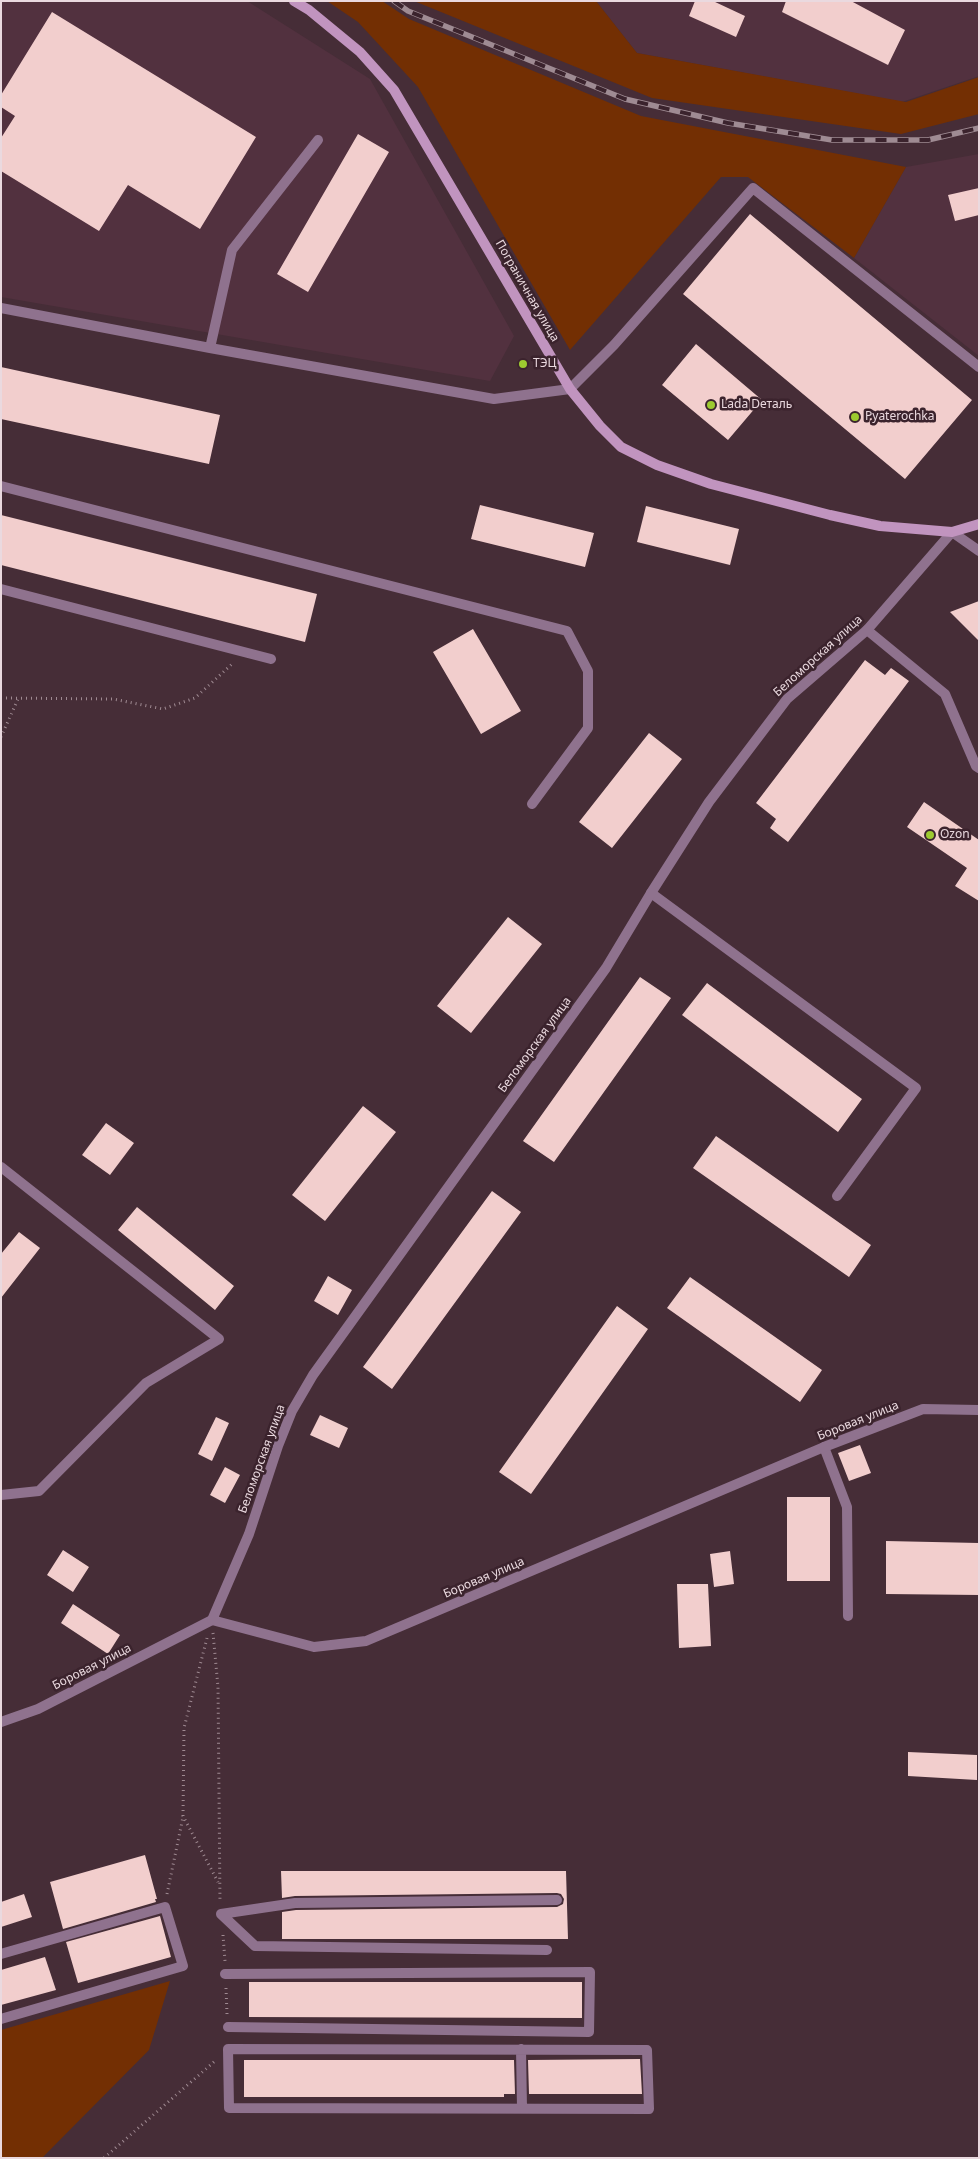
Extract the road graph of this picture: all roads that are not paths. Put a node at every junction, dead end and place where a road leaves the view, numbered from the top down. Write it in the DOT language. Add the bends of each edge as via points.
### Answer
graph roads {
  1 [pos="294,1"];
  2 [pos="318,140"];
  3 [pos="1,308"];
  4 [pos="210,348"];
  5 [pos="979,367"];
  6 [pos="570,389"];
  7 [pos="1,486"];
  8 [pos="979,524"];
  9 [pos="952,532"];
  10 [pos="979,551"];
  11 [pos="1,589"];
  12 [pos="867,630"];
  13 [pos="271,658"];
  14 [pos="979,768"];
  15 [pos="532,804"];
  16 [pos="651,893"];
  17 [pos="1,1167"];
  18 [pos="837,1196"];
  19 [pos="979,1410"];
  20 [pos="824,1448"];
  21 [pos="1,1495"];
  22 [pos="848,1616"];
  23 [pos="212,1620"];
  24 [pos="1,1722"];
  25 [pos="556,1900"];
  26 [pos="547,1950"];
  27 [pos="1,1954"];
  28 [pos="226,1974"];
  29 [pos="1,2019"];
  30 [pos="228,2027"];
  31 [pos="521,2049"];
  32 [pos="522,2108"];
  1 -- 6 [label="main road, Пограничная улица" via="360,52 394,90"];
  2 -- 4 [label="street" via="232,250"];
  3 -- 4 [label="street"];
  4 -- 6 [label="street" via="494,399"];
  5 -- 6 [label="street" via="753,188"];
  6 -- 9 [label="main road, Пограничная улица" via="621,447 657,465 712,484 830,515 880,526"];
  7 -- 15 [label="street" via="567,631 588,671 588,728"];
  8 -- 9 [label="main road, Пограничная улица"];
  9 -- 10 [label="street"];
  9 -- 12 [label="street, Беломорская улица"];
  11 -- 13 [label="street"];
  12 -- 14 [label="street" via="946,694"];
  12 -- 16 [label="street, Беломорская улица" via="787,699 709,802"];
  16 -- 18 [label="street" via="916,1088"];
  16 -- 23 [label="street, Беломорская улица" via="606,968 313,1375 292,1411 249,1534"];
  17 -- 21 [label="street" via="219,1339 146,1383 39,1491"];
  19 -- 20 [label="street, Боровая улица" via="923,1409"];
  20 -- 22 [label="street" via="847,1507"];
  20 -- 23 [label="street, Боровая улица" via="366,1641 314,1647"];
  23 -- 24 [label="street, Боровая улица" via="38,1709"];
  25 -- 26 [label="street" via="295,1903 221,1914 255,1946"];
  27 -- 29 [label="street" via="165,1907 183,1966"];
  28 -- 30 [label="street" via="590,1972 589,2032"];
  31 -- 32 [label="street"];
  31 -- 32 [label="street" via="647,2050 649,2109"];
  31 -- 32 [label="street" via="228,2049 229,2108"];
}
